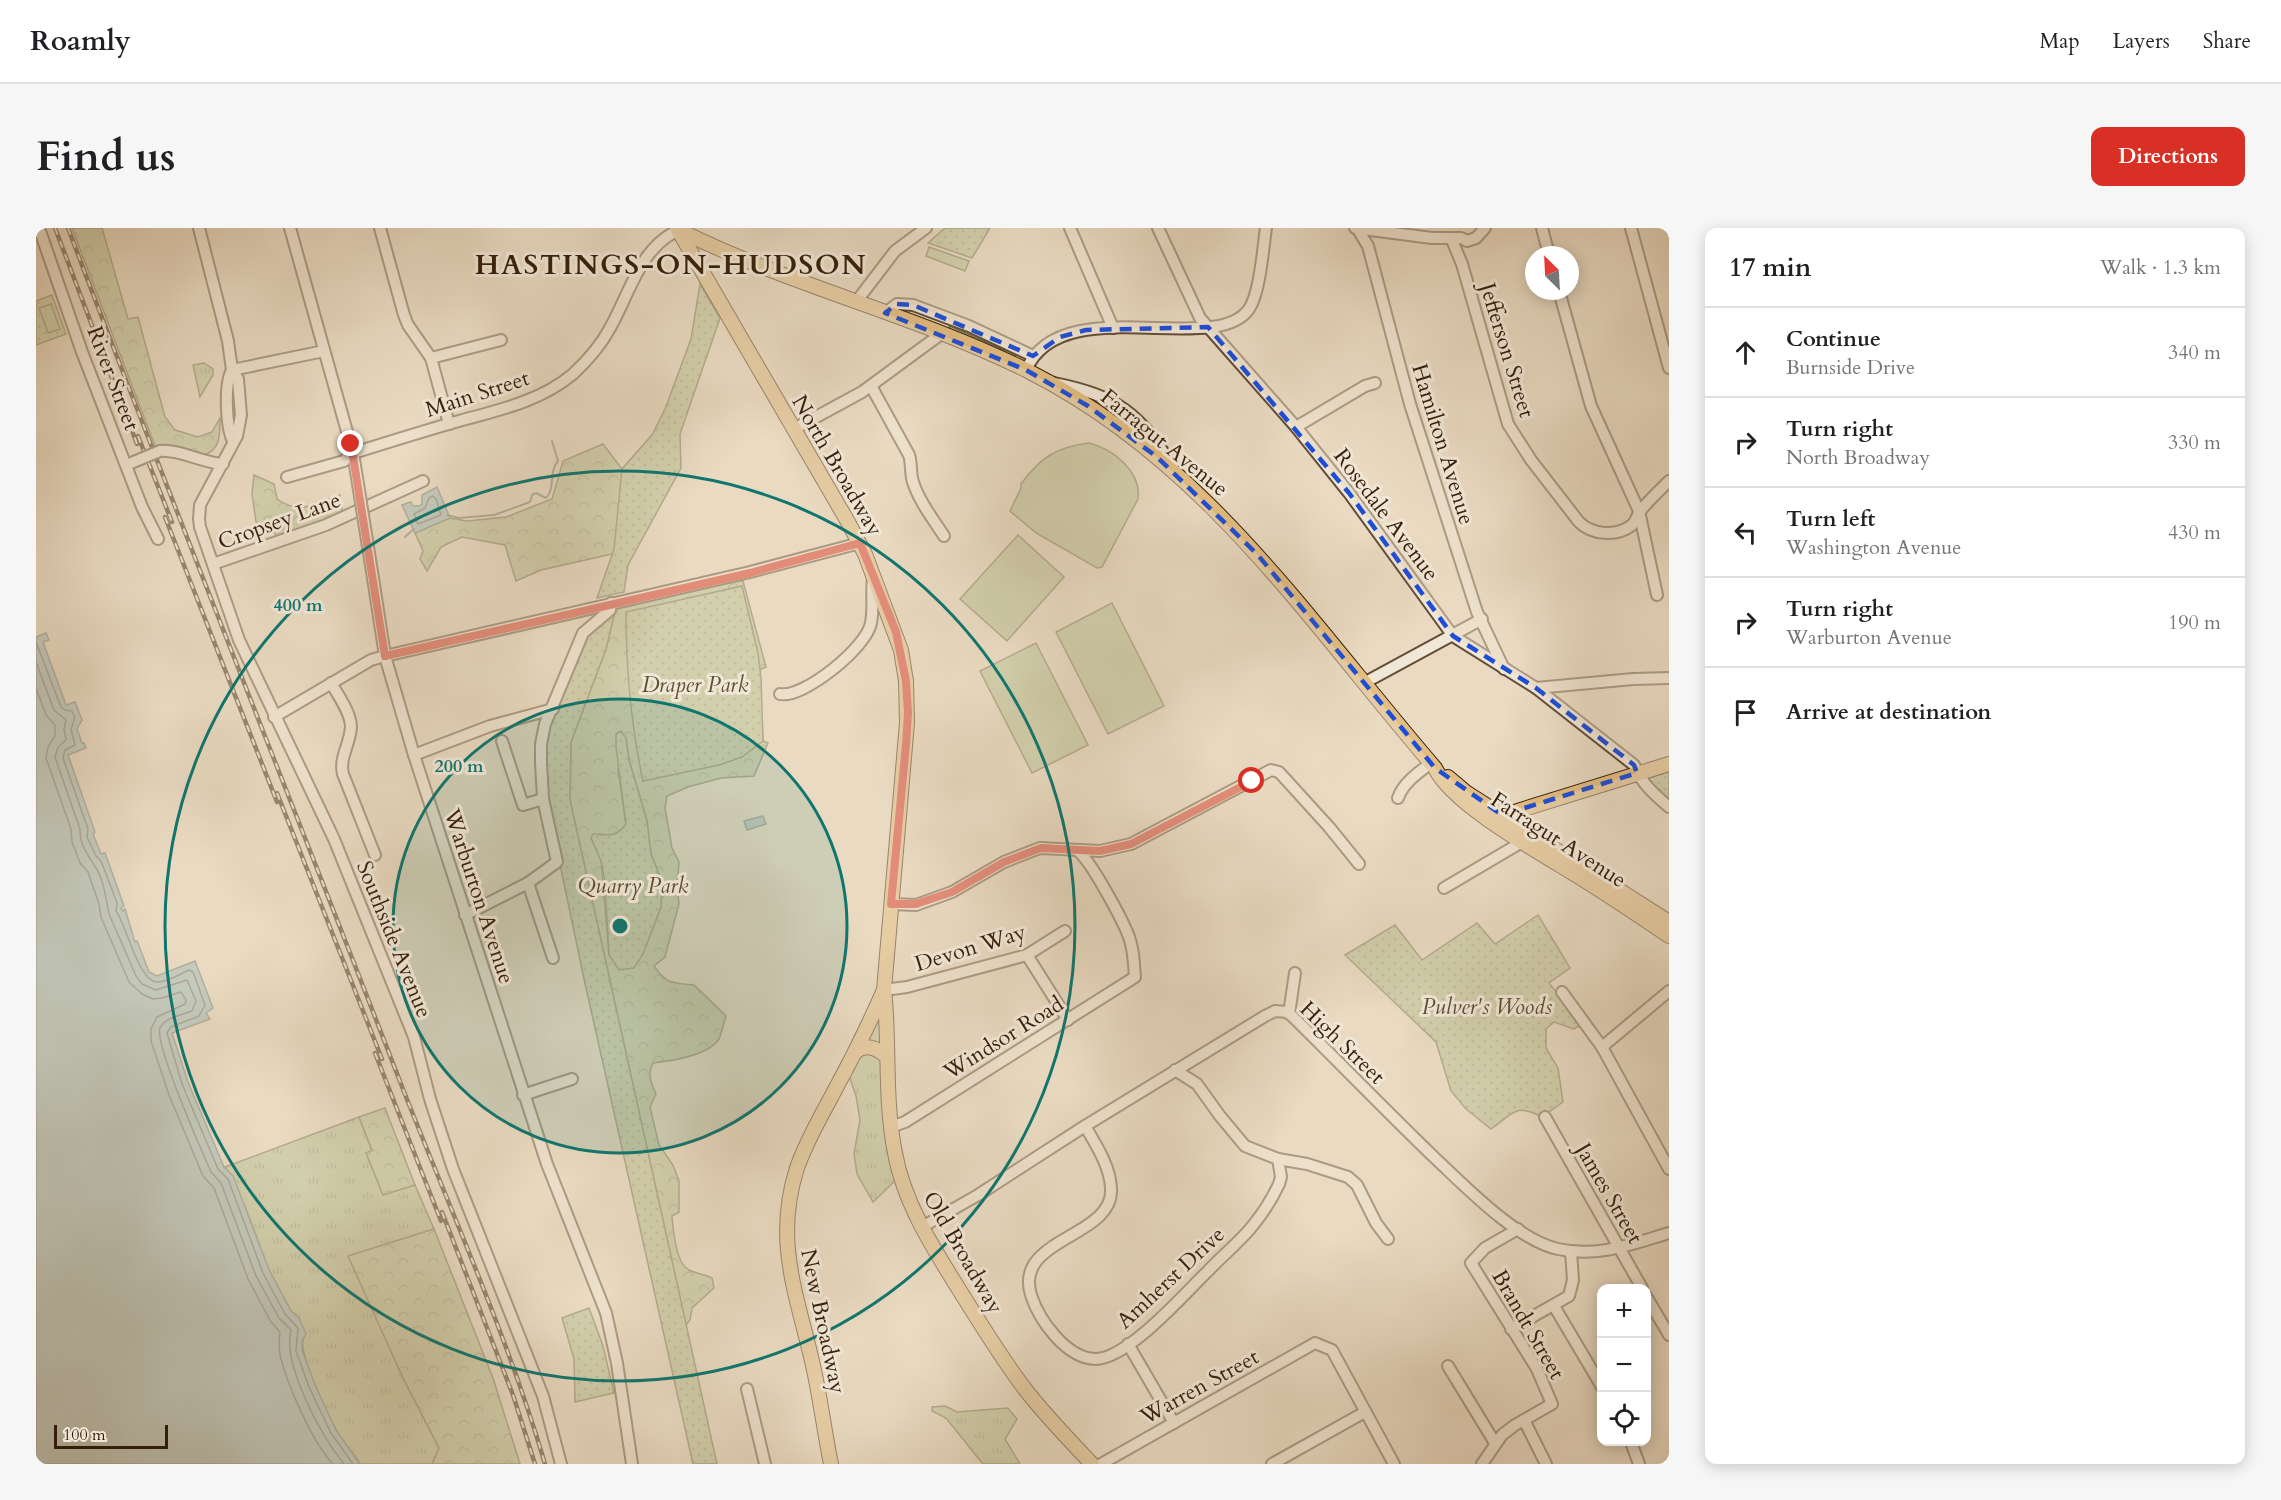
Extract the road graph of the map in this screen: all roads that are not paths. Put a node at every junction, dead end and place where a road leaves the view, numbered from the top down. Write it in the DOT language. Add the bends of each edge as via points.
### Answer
graph roads {
  1 [pos="39,228"];
  2 [pos="199,228"];
  3 [pos="290,228"];
  4 [pos="380,228"];
  5 [pos="926,228"];
  6 [pos="1070,228"];
  7 [pos="1158,228"];
  8 [pos="1266,228"];
  9 [pos="1356,228"];
  10 [pos="1467,228"];
  11 [pos="1485,228"];
  12 [pos="1542,228"];
  13 [pos="1631,228"];
  14 [pos="680,229"];
  15 [pos="1457,239"];
  16 [pos="1547,246"];
  17 [pos="1562,300"];
  18 [pos="856,302"];
  19 [pos="885,313"];
  20 [pos="1208,327"];
  21 [pos="1113,328"];
  22 [pos="941,334"];
  23 [pos="501,340"];
  24 [pos="324,351"];
  25 [pos="1033,356"];
  26 [pos="431,358"];
  27 [pos="1669,368"];
  28 [pos="232,370"];
  29 [pos="1026,370"];
  30 [pos="1047,381"];
  31 [pos="1375,383"];
  32 [pos="871,386"];
  33 [pos="449,424"];
  34 [pos="1296,427"];
  35 [pos="794,429"];
  36 [pos="353,453"];
  37 [pos="128,464"];
  38 [pos="223,464"];
  39 [pos="1178,475"];
  40 [pos="287,477"];
  41 [pos="423,480"];
  42 [pos="1669,481"];
  43 [pos="1639,511"];
  44 [pos="944,536"];
  45 [pos="158,539"];
  46 [pos="860,543"];
  47 [pos="213,564"];
  48 [pos="873,573"];
  49 [pos="1657,595"];
  50 [pos="611,603"];
  51 [pos="1482,619"];
  52 [pos="1453,636"];
  53 [pos="385,656"];
  54 [pos="1504,669"];
  55 [pos="1669,678"];
  56 [pos="331,683"];
  57 [pos="1364,683"];
  58 [pos="1536,688"];
  59 [pos="780,694"];
  60 [pos="553,709"];
  61 [pos="274,717"];
  62 [pos="502,741"];
  63 [pos="414,755"];
  64 [pos="1669,764"];
  65 [pos="1433,765"];
  66 [pos="1638,773"];
  67 [pos="1398,798"];
  68 [pos="543,799"];
  69 [pos="1533,805"];
  70 [pos="1669,807"];
  71 [pos="1496,818"];
  72 [pos="1525,837"];
  73 [pos="1078,850"];
  74 [pos="375,855"];
  75 [pos="1359,864"];
  76 [pos="528,883"];
  77 [pos="1444,888"];
  78 [pos="891,904"];
  79 [pos="465,915"];
  80 [pos="1668,929"];
  81 [pos="1065,931"];
  82 [pos="1027,955"];
  83 [pos="553,958"];
  84 [pos="1295,972"];
  85 [pos="884,990"];
  86 [pos="1669,991"];
  87 [pos="1562,992"];
  88 [pos="1289,1014"];
  89 [pos="1068,1020"];
  90 [pos="1602,1047"];
  91 [pos="855,1052"];
  92 [pos="886,1056"];
  93 [pos="1175,1070"];
  94 [pos="572,1079"];
  95 [pos="523,1095"];
  96 [pos="1545,1117"];
  97 [pos="1085,1125"];
  98 [pos="891,1126"];
  99 [pos="1278,1159"];
  100 [pos="1669,1169"];
  101 [pos="922,1227"];
  102 [pos="1518,1229"];
  103 [pos="1669,1233"];
  104 [pos="1389,1239"];
  105 [pos="1620,1248"];
  106 [pos="1571,1251"];
  107 [pos="1640,1284"];
  108 [pos="1651,1303"];
  109 [pos="1554,1306"];
  110 [pos="1511,1329"];
  111 [pos="1669,1335"];
  112 [pos="1128,1344"];
  113 [pos="1449,1366"];
  114 [pos="1597,1379"];
  115 [pos="747,1389"];
  116 [pos="1365,1412"];
  117 [pos="1524,1420"];
  118 [pos="1174,1422"];
  119 [pos="1495,1443"];
  120 [pos="1632,1446"];
  121 [pos="561,1464"];
  122 [pos="632,1464"];
  123 [pos="765,1464"];
  124 [pos="831,1464"];
  125 [pos="1092,1464"];
  126 [pos="1101,1464"];
  127 [pos="1272,1464"];
  128 [pos="1394,1464"];
  129 [pos="1482,1464"];
  130 [pos="1546,1464"];
  131 [pos="1639,1464"];
  1 -- 37 [label="street, River Street"];
  2 -- 28 [label="street, Southside Avenue"];
  3 -- 24 [label="street, Warburton Avenue"];
  4 -- 26 [label="street" via="404,315"];
  5 -- 18 [label="street" via="896,251"];
  6 -- 21 [label="street"];
  7 -- 20 [label="street, Rosedale Avenue" via="1194,308"];
  8 -- 20 [label="street" via="1250,307 1233,322"];
  9 -- 15 [label="street"];
  9 -- 51 [label="street, Hamilton Avenue" via="1368,246 1410,405"];
  10 -- 15 [label="street"];
  11 -- 15 [label="street" via="1476,238"];
  12 -- 16 [label="street"];
  13 -- 27 [label="street"];
  14 -- 18 [label="main road, Farragut Avenue" via="736,257"];
  14 -- 33 [label="street, Main Street" via="652,249 602,341 571,375 521,403"];
  14 -- 35 [label="main road, North Broadway"];
  15 -- 43 [label="street, Jefferson Street" via="1508,424 1526,453 1586,529 1617,532 1634,524"];
  17 -- 43 [label="street" via="1591,406"];
  18 -- 19 [label="main road, Farragut Avenue"];
  19 -- 22 [label="main road, Farragut Avenue"];
  19 -- 25 [label="street" via="897,304 913,305"];
  20 -- 21 [label="street"];
  20 -- 34 [label="street, Rosedale Avenue"];
  21 -- 25 [label="street" via="1069,334"];
  22 -- 29 [label="main road, Farragut Avenue"];
  22 -- 32 [label="street"];
  23 -- 26 [label="street"];
  24 -- 28 [label="street"];
  24 -- 36 [label="street, Warburton Avenue"];
  25 -- 29 [label="street"];
  26 -- 33 [label="street"];
  28 -- 38 [label="street, Southside Avenue" via="227,382 228,424 233,441"];
  29 -- 30 [label="main road, Farragut Avenue"];
  30 -- 39 [label="main road, Farragut Avenue" via="1127,433"];
  30 -- 39 [label="street" via="1120,404 1143,425"];
  31 -- 34 [label="street"];
  32 -- 35 [label="street"];
  32 -- 44 [label="street" via="909,454 917,493"];
  33 -- 36 [label="street, Main Street"];
  34 -- 52 [label="street, Rosedale Avenue" via="1349,492"];
  35 -- 46 [label="main road, North Broadway"];
  36 -- 40 [label="street, Main Street" via="344,461"];
  36 -- 53 [label="street, Warburton Avenue, bridge"];
  37 -- 38 [label="street, bridge" via="160,451"];
  37 -- 45 [label="street, River Street"];
  38 -- 47 [label="street, Southside Avenue" via="203,496 199,513"];
  39 -- 57 [label="main road, Farragut Avenue" via="1257,554"];
  41 -- 47 [label="street, Cropsey Lane" via="335,522"];
  42 -- 43 [label="street, Jefferson Street"];
  43 -- 49 [label="street"];
  46 -- 48 [label="main road, North Broadway"];
  46 -- 50 [label="street" via="750,573"];
  47 -- 61 [label="street, Southside Avenue" via="239,640"];
  48 -- 59 [label="street" via="871,624 861,641 830,673 793,694"];
  48 -- 78 [label="main road, North Broadway" via="901,650 908,703"];
  50 -- 53 [label="street"];
  50 -- 60 [label="street" via="610,610 583,633"];
  51 -- 52 [label="street"];
  51 -- 54 [label="street, Hamilton Avenue"];
  52 -- 54 [label="street, Rosedale Avenue"];
  52 -- 57 [label="street"];
  53 -- 56 [label="street"];
  53 -- 63 [label="street, Warburton Avenue"];
  54 -- 58 [label="street, Rosedale Avenue"];
  55 -- 58 [label="street"];
  56 -- 61 [label="street"];
  56 -- 74 [label="street" via="351,725 342,768"];
  57 -- 65 [label="main road, Farragut Avenue"];
  58 -- 66 [label="street, Rosedale Avenue" via="1634,765"];
  60 -- 63 [label="street" via="490,726"];
  60 -- 68 [label="street" via="541,744"];
  61 -- 121 [label="street, Southside Avenue" via="334,839 414,1037 450,1159 543,1396"];
  62 -- 68 [label="street" via="524,805"];
  63 -- 79 [label="street, Warburton Avenue"];
  64 -- 66 [label="main road"];
  65 -- 67 [label="street" via="1407,784"];
  65 -- 71 [label="main road, Farragut Avenue" via="1455,795"];
  66 -- 69 [label="main road"];
  66 -- 70 [label="street, Rosedale Avenue" via="1648,790"];
  68 -- 76 [label="street" via="557,862"];
  69 -- 71 [label="main road"];
  69 -- 72 [label="main road" via="1526,818"];
  71 -- 72 [label="main road, Farragut Avenue"];
  72 -- 77 [label="street"];
  72 -- 80 [label="main road, Farragut Avenue"];
  73 -- 75 [label="street" via="1100,851 1131,844 1271,770 1278,772"];
  73 -- 78 [label="street" via="1041,848 1024,853 952,892 916,904"];
  73 -- 89 [label="street, Windsor Road" via="1125,924 1135,977"];
  76 -- 79 [label="street"];
  76 -- 83 [label="street"];
  78 -- 85 [label="main road, North Broadway"];
  79 -- 95 [label="street, Warburton Avenue"];
  81 -- 82 [label="street, Devon Way"];
  82 -- 85 [label="street, Devon Way"];
  82 -- 89 [label="street"];
  84 -- 88 [label="street"];
  85 -- 91 [label="main road, New Broadway"];
  85 -- 92 [label="main road, Old Broadway"];
  86 -- 90 [label="street"];
  87 -- 90 [label="street"];
  88 -- 93 [label="street, High Street" via="1275,1011"];
  88 -- 102 [label="street, High Street" via="1453,1175"];
  89 -- 98 [label="street, Windsor Road" via="905,1122"];
  90 -- 100 [label="street"];
  91 -- 92 [label="main road" via="871,1047"];
  91 -- 124 [label="main road, New Broadway" via="801,1157 790,1196 787,1227 790,1278 814,1370"];
  92 -- 98 [label="main road, Old Broadway"];
  93 -- 97 [label="street, High Street"];
  93 -- 99 [label="street" via="1197,1084 1245,1146"];
  94 -- 95 [label="street"];
  95 -- 122 [label="street, Warburton Avenue" via="606,1313 618,1363"];
  96 -- 105 [label="street, James Street"];
  97 -- 101 [label="street, High Street"];
  97 -- 112 [label="street, Amherst Drive" via="1110,1179 1110,1200 1100,1217 1033,1264 1029,1286 1036,1307 1056,1338 1075,1354 1102,1358"];
  98 -- 101 [label="main road, Old Broadway" via="903,1184"];
  99 -- 104 [label="street" via="1348,1177 1357,1185 1376,1223"];
  99 -- 112 [label="street, Amherst Drive" via="1279,1184 1250,1229 1150,1328"];
  101 -- 125 [label="main road, Old Broadway" via="1016,1377"];
  102 -- 106 [label="street, High Street" via="1544,1244"];
  102 -- 110 [label="street, Brandt Street" via="1485,1248 1471,1263"];
  103 -- 105 [label="street, High Street"];
  105 -- 106 [label="street, High Street"];
  105 -- 107 [label="street, James Street"];
  106 -- 109 [label="street" via="1573,1280 1569,1296"];
  108 -- 111 [label="street"];
  109 -- 110 [label="street"];
  109 -- 114 [label="street"];
  110 -- 117 [label="street, Brandt Street" via="1537,1369 1552,1404"];
  112 -- 118 [label="street"];
  113 -- 119 [label="street"];
  115 -- 123 [label="street"];
  116 -- 118 [label="street, Warren Street" via="1332,1350 1315,1343"];
  116 -- 127 [label="street"];
  116 -- 128 [label="street"];
  117 -- 119 [label="street"];
  117 -- 130 [label="street"];
  118 -- 126 [label="street, Warren Street"];
  119 -- 129 [label="street"];
  120 -- 131 [label="street"];
}
